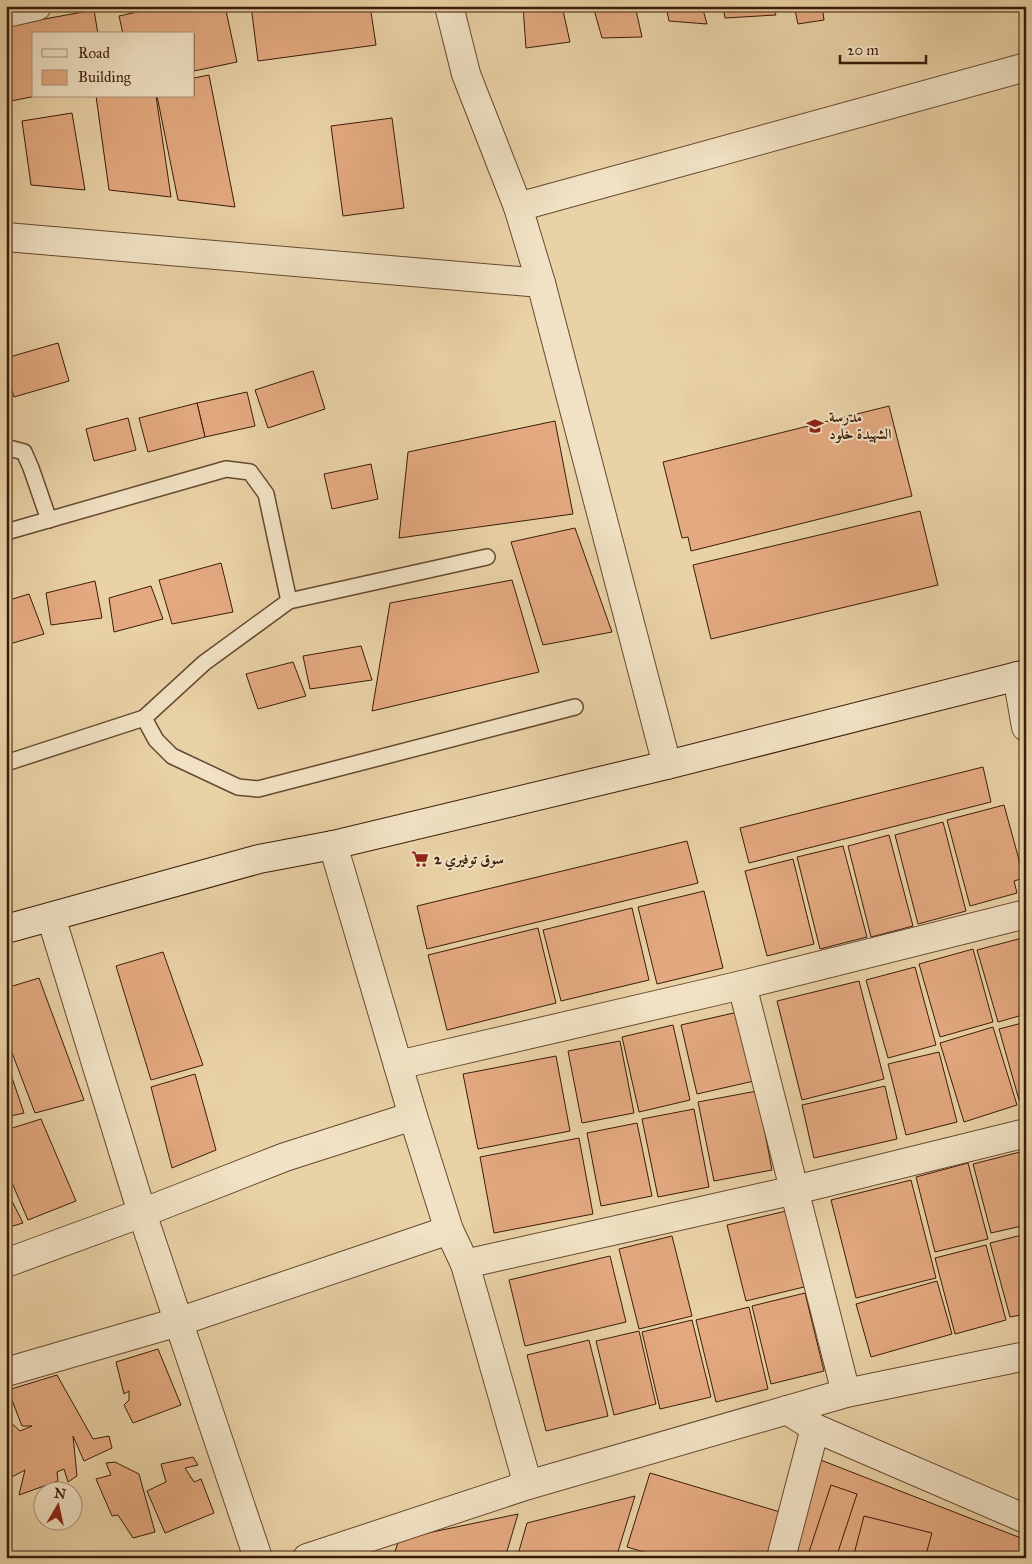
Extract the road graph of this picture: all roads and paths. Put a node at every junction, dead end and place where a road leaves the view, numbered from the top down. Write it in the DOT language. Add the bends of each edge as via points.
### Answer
graph roads {
  1 [pos="37,6"];
  2 [pos="449,6"];
  3 [pos="6,13"];
  4 [pos="1026,67"];
  5 [pos="518,207"];
  6 [pos="6,237"];
  7 [pos="541,283"];
  8 [pos="6,449"];
  9 [pos="49,520"];
  10 [pos="6,532"];
  11 [pos="486,557"];
  12 [pos="289,601"];
  13 [pos="1021,675"];
  14 [pos="575,707"];
  15 [pos="144,718"];
  16 [pos="1026,727"];
  17 [pos="6,763"];
  18 [pos="667,765"];
  19 [pos="333,845"];
  20 [pos="1026,914"];
  21 [pos="51,917"];
  22 [pos="6,929"];
  23 [pos="742,985"];
  24 [pos="398,1065"];
  25 [pos="413,1116"];
  26 [pos="1026,1133"];
  27 [pos="795,1190"];
  28 [pos="142,1213"];
  29 [pos="449,1230"];
  30 [pos="6,1262"];
  31 [pos="465,1264"];
  32 [pos="178,1322"];
  33 [pos="1026,1356"];
  34 [pos="6,1372"];
  35 [pos="846,1393"];
  36 [pos="787,1410"];
  37 [pos="815,1428"];
  38 [pos="528,1485"];
  39 [pos="1026,1519"];
  40 [pos="258,1558"];
  41 [pos="307,1558"];
  42 [pos="781,1558"];
  1 -- 3 [label="street"];
  2 -- 5 [label="street" via="466,74"];
  4 -- 5 [label="street"];
  5 -- 7 [label="street"];
  6 -- 7 [label="street"];
  7 -- 18 [label="street"];
  8 -- 9 [label="lane" via="24,452"];
  9 -- 10 [label="lane"];
  9 -- 12 [label="lane" via="226,469 250,472 266,494"];
  11 -- 12 [label="lane"];
  12 -- 15 [label="lane" via="204,663"];
  13 -- 16 [label="street"];
  13 -- 18 [label="street"];
  14 -- 15 [label="lane" via="258,789 238,787 172,756 156,740"];
  15 -- 17 [label="lane"];
  18 -- 19 [label="street"];
  19 -- 21 [label="street" via="259,859"];
  19 -- 24 [label="street"];
  20 -- 23 [label="street"];
  21 -- 22 [label="street"];
  21 -- 28 [label="street"];
  23 -- 24 [label="street"];
  23 -- 27 [label="street"];
  24 -- 25 [label="street"];
  25 -- 28 [label="street" via="285,1157"];
  25 -- 29 [label="street"];
  26 -- 27 [label="street"];
  27 -- 31 [label="street"];
  27 -- 35 [label="street"];
  28 -- 30 [label="street"];
  28 -- 32 [label="street"];
  29 -- 31 [label="street"];
  29 -- 32 [label="street"];
  31 -- 38 [label="street"];
  32 -- 34 [label="street"];
  32 -- 40 [label="street"];
  33 -- 35 [label="street"];
  35 -- 36 [label="street"];
  36 -- 37 [label="street"];
  36 -- 38 [label="street"];
  37 -- 39 [label="street"];
  37 -- 42 [label="street"];
  38 -- 41 [label="street"];
}
